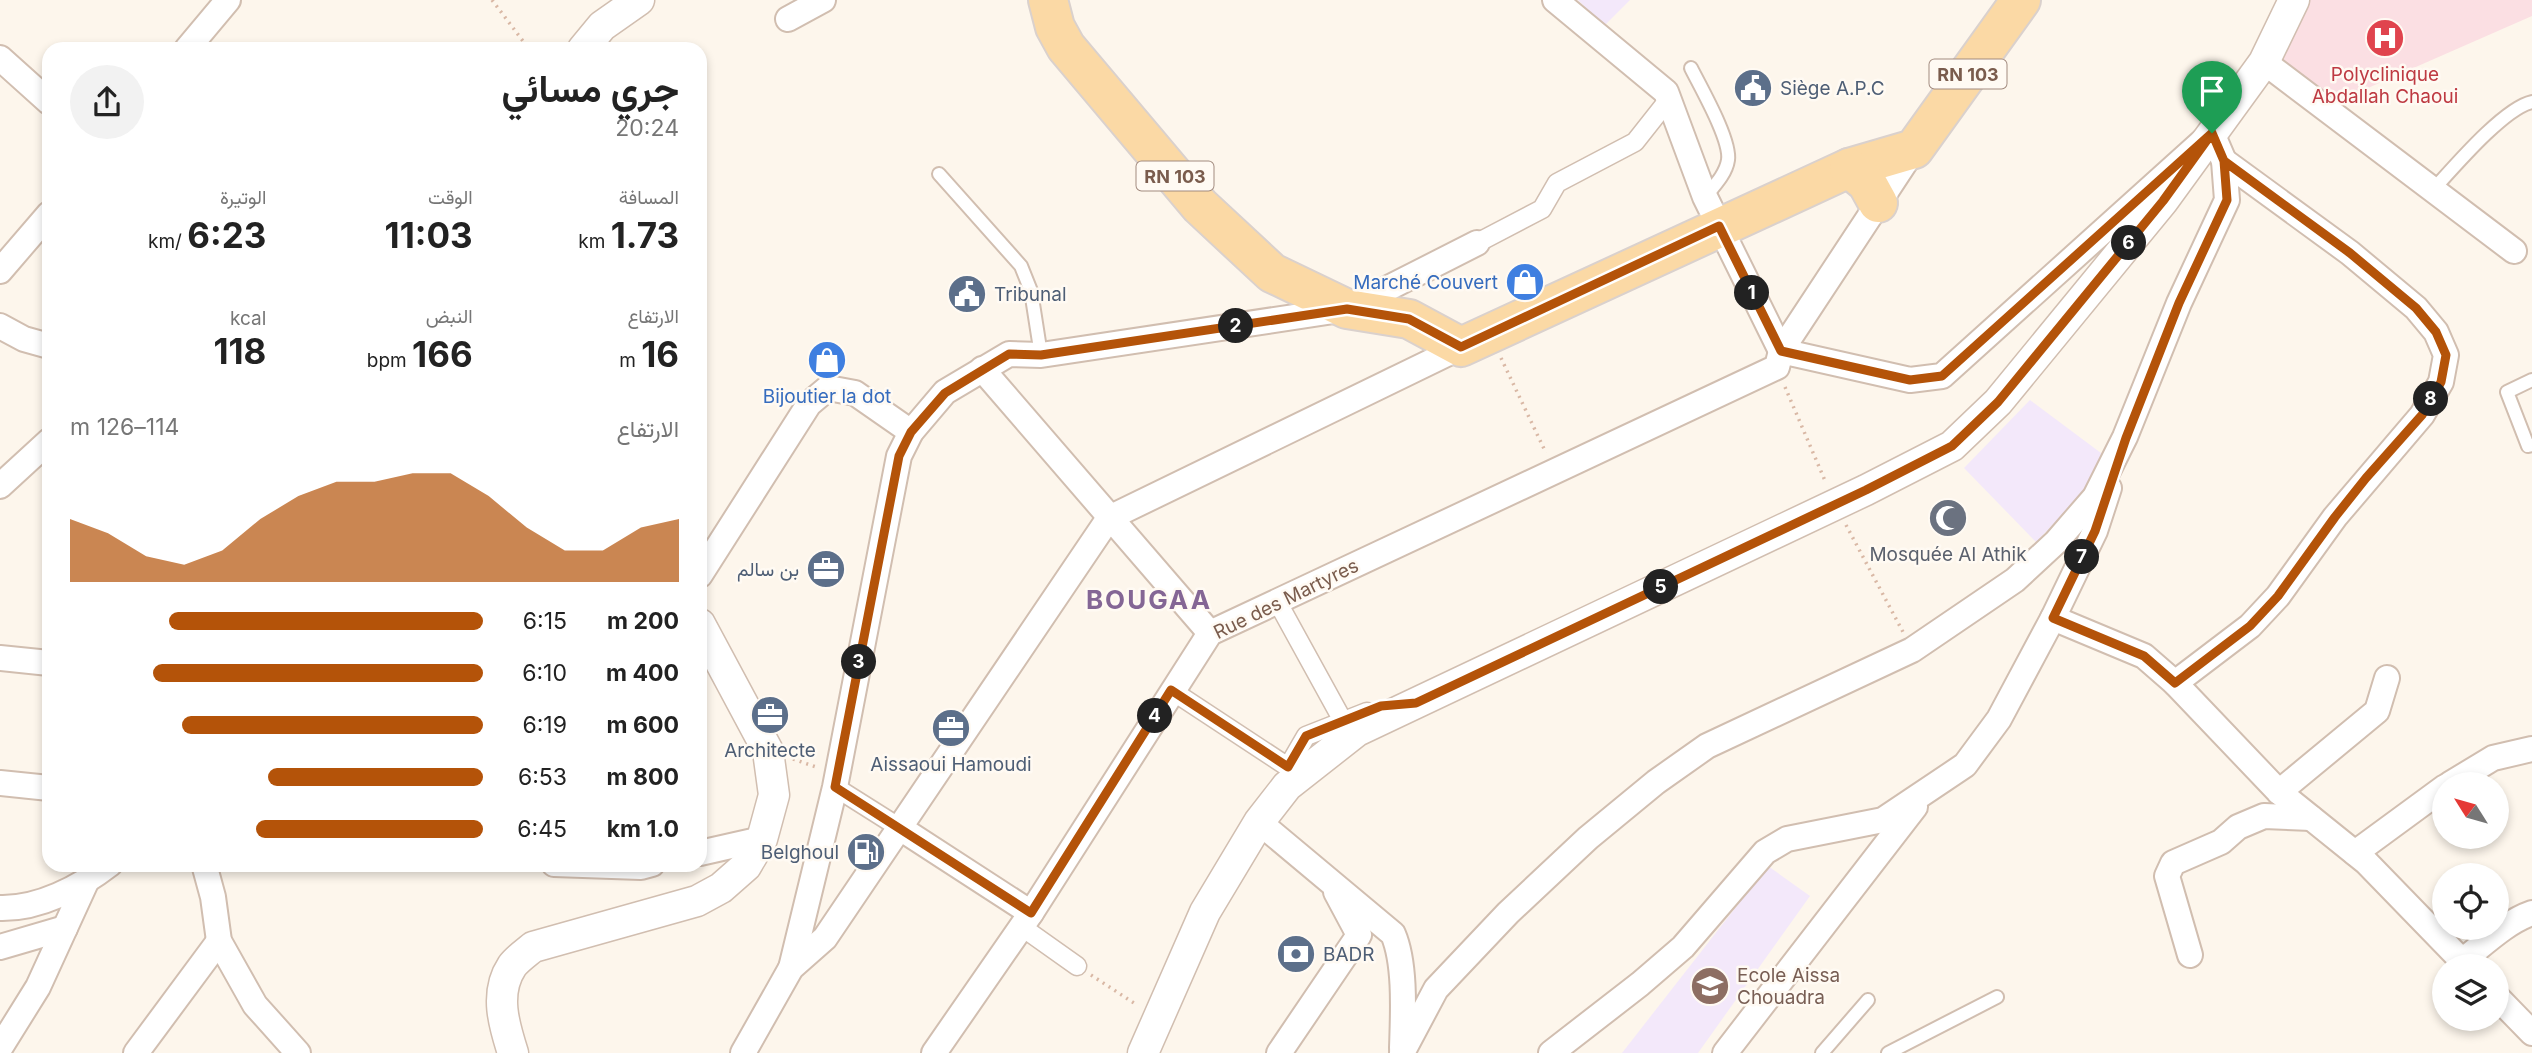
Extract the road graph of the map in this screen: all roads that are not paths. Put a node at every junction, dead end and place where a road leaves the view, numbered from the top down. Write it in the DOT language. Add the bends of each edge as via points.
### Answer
graph roads {
  1 [pos="228,0"];
  2 [pos="639,0"];
  3 [pos="823,0"];
  4 [pos="1048,0"];
  5 [pos="1555,0"];
  6 [pos="2021,0"];
  7 [pos="2294,0"];
  8 [pos="788,19"];
  9 [pos="193,42"];
  10 [pos="589,42"];
  11 [pos="0,58"];
  12 [pos="2264,62"];
  13 [pos="1691,68"];
  14 [pos="42,96"];
  15 [pos="1669,99"];
  16 [pos="2532,102"];
  17 [pos="2212,133"];
  18 [pos="1914,149"];
  19 [pos="2224,161"];
  20 [pos="1849,168"];
  21 [pos="939,174"];
  22 [pos="2433,190"];
  23 [pos="1878,204"];
  24 [pos="1712,211"];
  25 [pos="42,222"];
  26 [pos="1477,243"];
  27 [pos="2514,251"];
  28 [pos="0,271"];
  29 [pos="1347,309"];
  30 [pos="0,326"];
  31 [pos="1475,340"];
  32 [pos="42,344"];
  33 [pos="1041,355"];
  34 [pos="1779,359"];
  35 [pos="982,369"];
  36 [pos="2532,380"];
  37 [pos="911,432"];
  38 [pos="2126,438"];
  39 [pos="2532,445"];
  40 [pos="42,447"];
  41 [pos="0,486"];
  42 [pos="1109,518"];
  43 [pos="707,564"];
  44 [pos="1277,601"];
  45 [pos="2053,618"];
  46 [pos="1210,633"];
  47 [pos="707,637"];
  48 [pos="0,658"];
  49 [pos="42,662"];
  50 [pos="2387,678"];
  51 [pos="2175,683"];
  52 [pos="1171,690"];
  53 [pos="1416,703"];
  54 [pos="1343,721"];
  55 [pos="2532,749"];
  56 [pos="2469,772"];
  57 [pos="1287,776"];
  58 [pos="836,781"];
  59 [pos="0,783"];
  60 [pos="42,787"];
  61 [pos="2279,792"];
  62 [pos="1926,793"];
  63 [pos="2432,797"];
  64 [pos="2311,818"];
  65 [pos="1259,822"];
  66 [pos="900,828"];
  67 [pos="762,839"];
  68 [pos="707,851"];
  69 [pos="2355,853"];
  70 [pos="98,872"];
  71 [pos="206,872"];
  72 [pos="87,880"];
  73 [pos="1331,883"];
  74 [pos="0,908"];
  75 [pos="2532,913"];
  76 [pos="1026,920"];
  77 [pos="65,928"];
  78 [pos="219,942"];
  79 [pos="0,947"];
  80 [pos="2456,954"];
  81 [pos="2475,954"];
  82 [pos="2190,955"];
  83 [pos="1077,966"];
  84 [pos="792,968"];
  85 [pos="1997,998"];
  86 [pos="1868,1000"];
  87 [pos="2509,1009"];
  88 [pos="1589,1024"];
  89 [pos="2532,1033"];
  90 [pos="0,1048"];
  91 [pos="136,1053"];
  92 [pos="298,1053"];
  93 [pos="513,1053"];
  94 [pos="743,1053"];
  95 [pos="934,1053"];
  96 [pos="1143,1053"];
  97 [pos="1279,1053"];
  98 [pos="1402,1053"];
  99 [pos="1551,1053"];
  100 [pos="1581,1053"];
  101 [pos="1726,1053"];
  102 [pos="1822,1053"];
  103 [pos="1888,1053"];
  1 -- 9 [label="street"];
  2 -- 10 [label="street" via="602,26"];
  3 -- 8 [label="street"];
  4 -- 29 [label="main road, RN 103" via="1066,47 1200,206 1272,273"];
  5 -- 15 [label="street"];
  6 -- 18 [label="main road, RN 103"];
  7 -- 12 [label="street"];
  11 -- 14 [label="street"];
  12 -- 17 [label="street"];
  12 -- 22 [label="street"];
  13 -- 24 [label="lane" via="1729,158"];
  15 -- 24 [label="street"];
  15 -- 26 [label="street" via="1635,142 1557,183 1542,209"];
  16 -- 22 [label="lane" via="2522,104 2483,138"];
  17 -- 19 [label="street"];
  17 -- 34 [label="street" via="1942,376 1910,380"];
  17 -- 53 [label="street" via="2163,201 1998,402 1952,446"];
  18 -- 20 [label="main road"];
  18 -- 23 [label="street"];
  19 -- 38 [label="street" via="2227,200 2179,303"];
  19 -- 51 [label="street" via="2350,253 2416,308 2436,332 2446,355 2441,382 2422,415 2366,478 2278,596 2250,626"];
  20 -- 23 [label="main road" via="1867,183"];
  20 -- 24 [label="main road"];
  21 -- 33 [label="lane" via="1021,266 1031,290"];
  22 -- 27 [label="street"];
  23 -- 34 [label="street"];
  24 -- 31 [label="main road"];
  24 -- 34 [label="street"];
  25 -- 28 [label="street"];
  26 -- 29 [label="street"];
  29 -- 31 [label="main road, RN 103" via="1409,319"];
  29 -- 33 [label="street"];
  30 -- 32 [label="street"];
  31 -- 42 [label="street"];
  33 -- 35 [label="street" via="1009,354"];
  34 -- 44 [label="street, Rue des Martyres"];
  35 -- 37 [label="street" via="945,393"];
  35 -- 42 [label="street"];
  36 -- 39 [label="lane" via="2507,392 2528,446"];
  37 -- 43 [label="street" via="855,393 828,388 808,404"];
  37 -- 58 [label="street" via="899,456"];
  38 -- 45 [label="street" via="2095,531"];
  38 -- 98 [label="street" via="2095,497 2015,580 1912,650 1707,746 1588,838 1436,989"];
  40 -- 41 [label="street"];
  42 -- 46 [label="street"];
  42 -- 66 [label="street"];
  44 -- 46 [label="street, Rue des Martyres"];
  44 -- 54 [label="street"];
  45 -- 51 [label="street" via="2144,656"];
  45 -- 62 [label="street" via="1999,719 1965,765"];
  46 -- 52 [label="street, Rue des Martyres"];
  47 -- 67 [label="street" via="768,751 774,794"];
  48 -- 49 [label="street"];
  50 -- 61 [label="street" via="2377,711"];
  51 -- 61 [label="street"];
  52 -- 57 [label="street"];
  52 -- 76 [label="street, Rue des Martyres"];
  53 -- 54 [label="street" via="1381,706"];
  53 -- 57 [label="street" via="1357,731"];
  54 -- 57 [label="street" via="1306,736"];
  55 -- 56 [label="street" via="2493,758"];
  57 -- 65 [label="street"];
  58 -- 66 [label="street"];
  58 -- 84 [label="street"];
  59 -- 60 [label="street"];
  61 -- 64 [label="street"];
  62 -- 88 [label="street" via="1883,820 1787,839 1765,852 1683,947"];
  62 -- 101 [label="street"];
  63 -- 69 [label="street"];
  64 -- 69 [label="street"];
  64 -- 82 [label="street" via="2264,816 2173,863 2167,876"];
  65 -- 73 [label="street"];
  65 -- 96 [label="street" via="1205,912"];
  66 -- 76 [label="street"];
  66 -- 84 [label="street" via="825,937"];
  67 -- 68 [label="street"];
  67 -- 93 [label="street" via="746,866 697,901 533,947 512,966 502,991 502,1014"];
  69 -- 80 [label="street"];
  70 -- 72 [label="street"];
  71 -- 78 [label="street"];
  72 -- 74 [label="street" via="50,899"];
  72 -- 77 [label="street"];
  73 -- 97 [label="street" via="1359,935"];
  73 -- 98 [label="street" via="1393,934 1397,943"];
  75 -- 81 [label="street" via="2506,927"];
  76 -- 83 [label="street"];
  76 -- 95 [label="street, Rue des Martyres"];
  77 -- 79 [label="street"];
  77 -- 90 [label="street" via="38,987"];
  78 -- 91 [label="street"];
  78 -- 92 [label="street" via="255,1005"];
  84 -- 94 [label="street"];
  85 -- 103 [label="lane"];
  86 -- 102 [label="lane"];
  87 -- 89 [label="street"];
  88 -- 99 [label="street"];
  88 -- 100 [label="street"];
}
